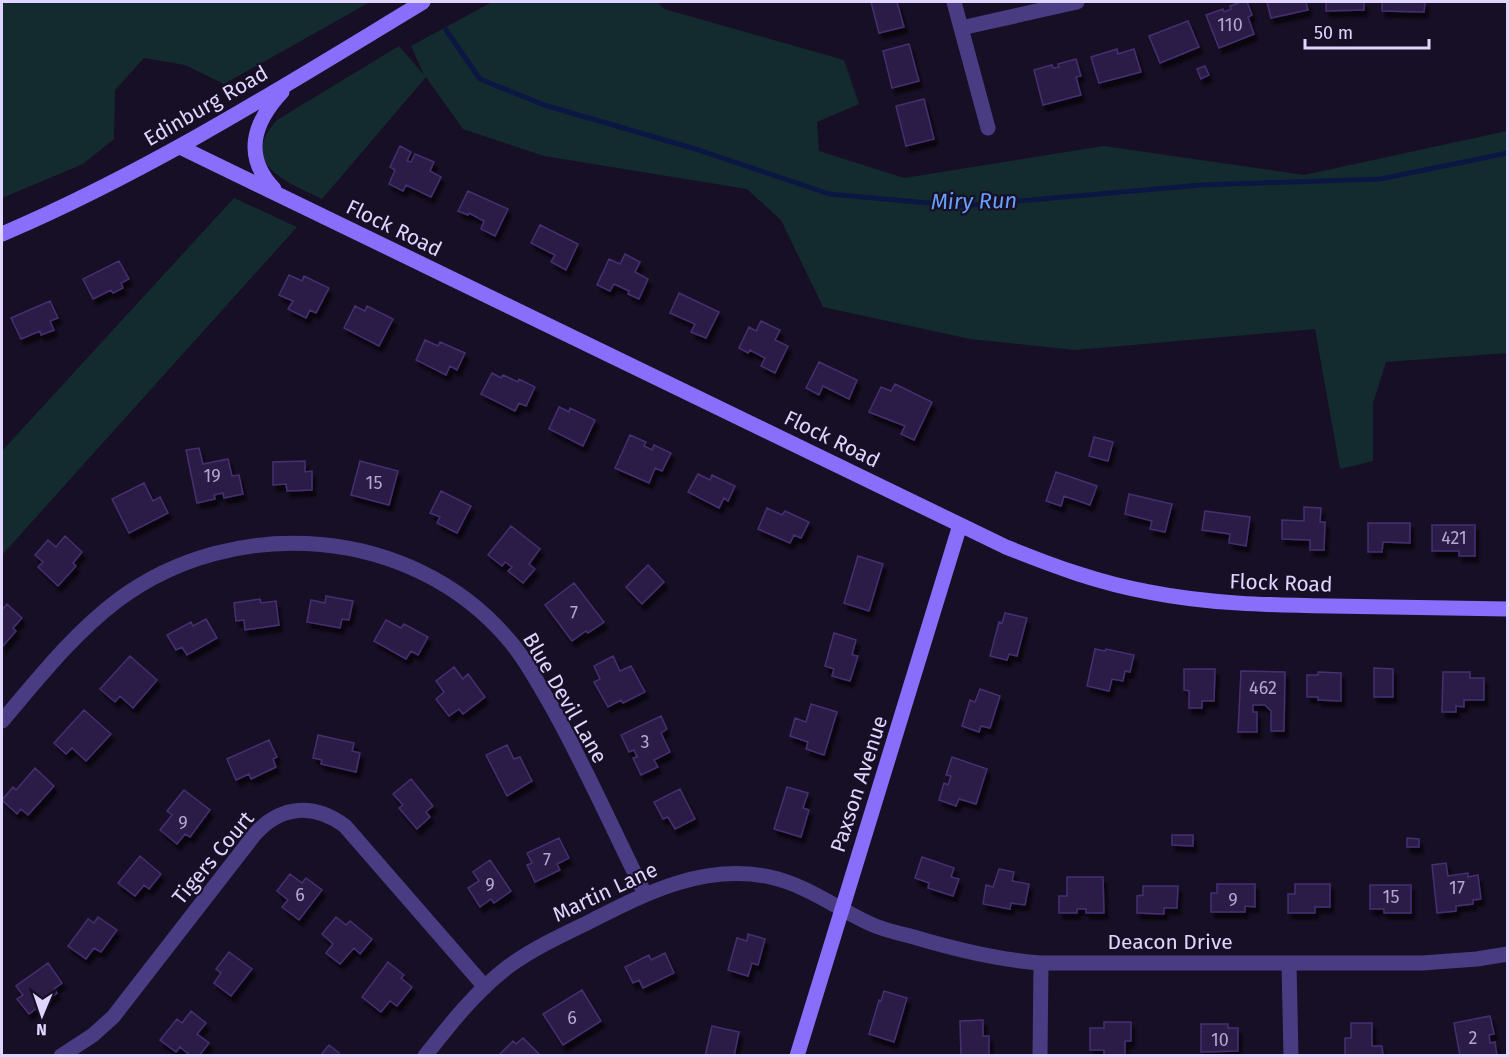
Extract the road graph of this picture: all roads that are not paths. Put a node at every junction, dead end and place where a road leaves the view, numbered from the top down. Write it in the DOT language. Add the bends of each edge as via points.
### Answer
graph roads {
  1 [pos="423,2"];
  2 [pos="954,2"];
  3 [pos="1077,2"];
  4 [pos="961,28"];
  5 [pos="294,80"];
  6 [pos="988,128"];
  7 [pos="180,147"];
  8 [pos="278,194"];
  9 [pos="2,234"];
  10 [pos="960,525"];
  11 [pos="1508,609"];
  12 [pos="2,721"];
  13 [pos="645,894"];
  14 [pos="841,909"];
  15 [pos="1508,954"];
  16 [pos="1041,963"];
  17 [pos="1289,963"];
  18 [pos="485,987"];
  19 [pos="61,1056"];
  20 [pos="425,1056"];
  21 [pos="797,1056"];
  22 [pos="1040,1056"];
  23 [pos="1291,1056"];
  1 -- 5 [label="main road, Edinburg Road"];
  2 -- 4 [label="street"];
  3 -- 4 [label="street"];
  4 -- 6 [label="street"];
  5 -- 7 [label="main road, Edinburg Road"];
  5 -- 8 [label="main road" via="271,104 257,129 254,147 263,177"];
  7 -- 8 [label="main road, Flock Road"];
  7 -- 9 [label="main road, Edinburg Road"];
  8 -- 10 [label="main road, Flock Road"];
  10 -- 11 [label="main road, Flock Road" via="1059,568 1185,598 1250,604"];
  10 -- 14 [label="main road, Paxson Avenue"];
  12 -- 13 [label="street, Blue Devil Lane" via="94,620 118,600 173,569 207,556 269,544 337,546 376,554 406,564 453,590 509,639 564,729"];
  13 -- 14 [label="street, Martin Lane" via="684,880 742,874 771,877"];
  13 -- 18 [label="street, Martin Lane" via="541,946"];
  14 -- 16 [label="street, Deacon Drive" via="874,925 969,953"];
  14 -- 21 [label="main road, Paxson Avenue"];
  15 -- 17 [label="street, Deacon Drive" via="1422,963"];
  16 -- 17 [label="street, Deacon Drive"];
  16 -- 22 [label="street"];
  17 -- 23 [label="street"];
  18 -- 19 [label="street, Tigers Court" via="345,826 319,812 288,812 255,834 113,1017"];
  18 -- 20 [label="street, Martin Lane"];
}
